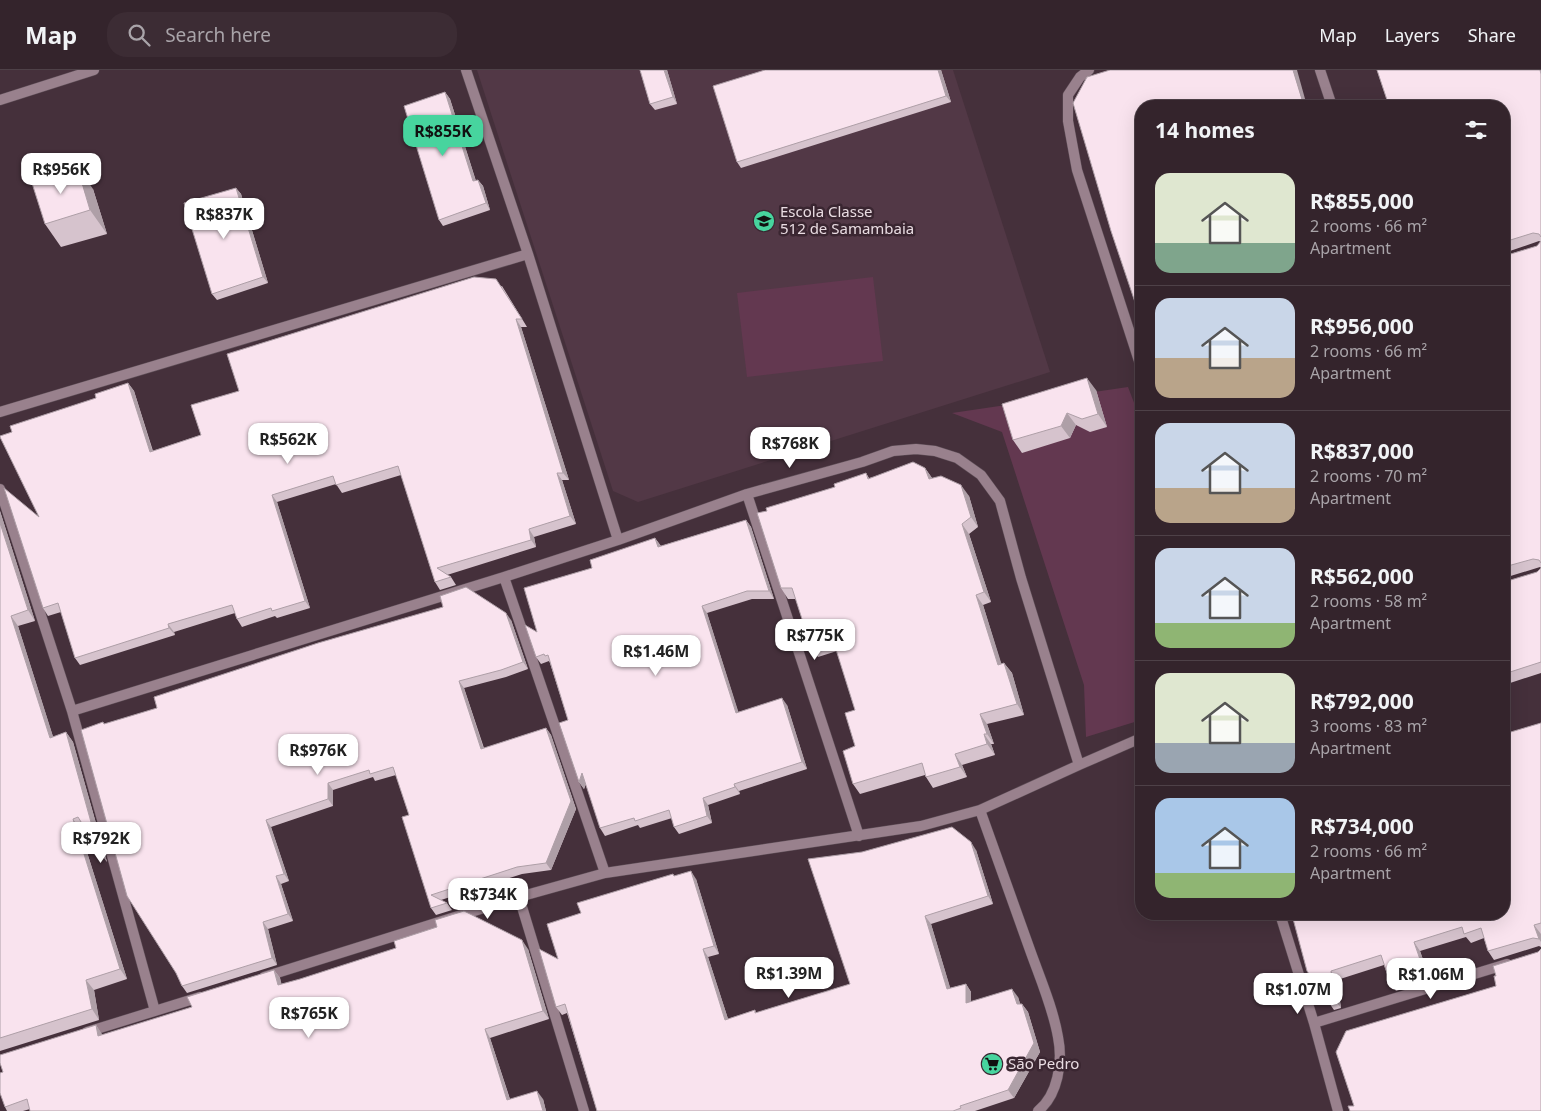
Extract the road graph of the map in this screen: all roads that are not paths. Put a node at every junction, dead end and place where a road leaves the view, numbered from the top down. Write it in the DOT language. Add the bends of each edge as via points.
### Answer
graph roads {
  1 [pos="94,70"];
  2 [pos="466,70"];
  3 [pos="1090,70"];
  4 [pos="1320,70"];
  5 [pos="0,100"];
  6 [pos="1330,100"];
  7 [pos="528,254"];
  8 [pos="1135,348"];
  9 [pos="0,412"];
  10 [pos="0,489"];
  11 [pos="747,494"];
  12 [pos="618,540"];
  13 [pos="504,577"];
  14 [pos="72,711"];
  15 [pos="1135,741"];
  16 [pos="1079,765"];
  17 [pos="980,810"];
  18 [pos="859,836"];
  19 [pos="605,873"];
  20 [pos="519,897"];
  21 [pos="1282,920"];
  22 [pos="1513,962"];
  23 [pos="258,979"];
  24 [pos="211,994"];
  25 [pos="155,1011"];
  26 [pos="1314,1023"];
  27 [pos="73,1036"];
  28 [pos="584,1111"];
  29 [pos="1038,1111"];
  30 [pos="1338,1111"];
  1 -- 5 [label="street"];
  2 -- 7 [label="street"];
  3 -- 8 [label="street" via="1080,77 1068,96 1068,121 1078,170"];
  4 -- 6 [label="street"];
  7 -- 9 [label="street"];
  7 -- 12 [label="street"];
  10 -- 14 [label="street"];
  11 -- 12 [label="street"];
  11 -- 16 [label="street" via="893,451 916,449 957,458 981,475 1000,501"];
  11 -- 18 [label="street"];
  12 -- 13 [label="street"];
  13 -- 14 [label="street"];
  13 -- 19 [label="street"];
  14 -- 25 [label="street"];
  15 -- 16 [label="street"];
  16 -- 17 [label="street"];
  17 -- 18 [label="street" via="921,826"];
  17 -- 29 [label="street" via="1035,962 1058,1038 1060,1061 1053,1092 1046,1105"];
  18 -- 19 [label="street"];
  19 -- 20 [label="street"];
  20 -- 23 [label="street"];
  20 -- 28 [label="street"];
  21 -- 26 [label="street"];
  22 -- 26 [label="street"];
  24 -- 25 [label="street"];
  25 -- 27 [label="street"];
  26 -- 30 [label="street"];
}
